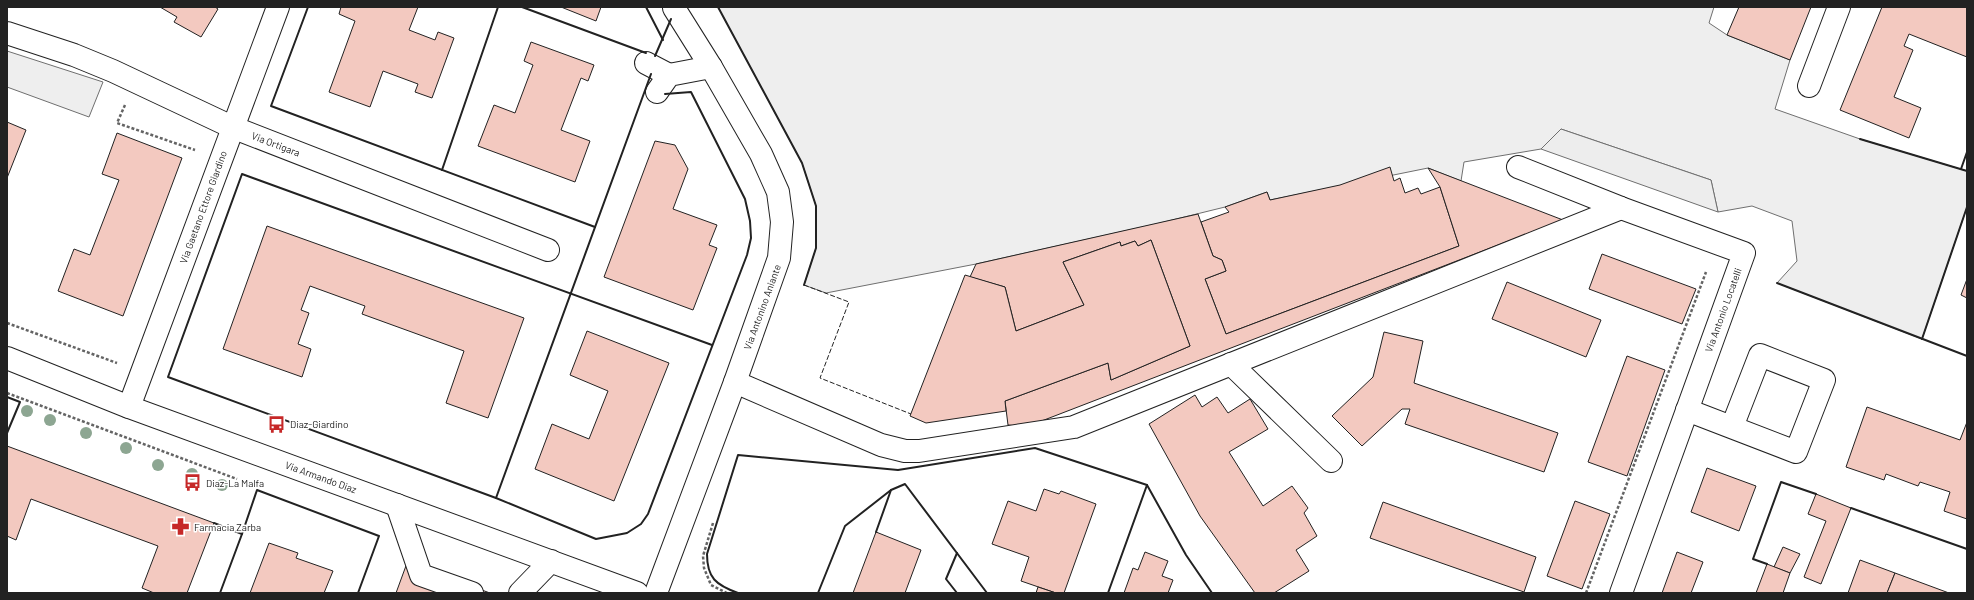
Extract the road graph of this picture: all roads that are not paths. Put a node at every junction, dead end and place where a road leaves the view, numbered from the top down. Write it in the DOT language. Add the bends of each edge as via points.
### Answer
graph roads {
  1 [pos="278,7"];
  2 [pos="1839,7"];
  3 [pos="674,8"];
  4 [pos="7,33"];
  5 [pos="646,63"];
  6 [pos="711,67"];
  7 [pos="1809,86"];
  8 [pos="232,127"];
  9 [pos="1518,167"];
  10 [pos="1621,208"];
  11 [pos="548,250"];
  12 [pos="7,358"];
  13 [pos="1231,364"];
  14 [pos="735,382"];
  15 [pos="129,407"];
  16 [pos="1687,410"];
  17 [pos="1732,427"];
  18 [pos="1331,461"];
  19 [pos="397,505"];
  20 [pos="551,562"];
  21 [pos="472,593"];
  22 [pos="520,593"];
  23 [pos="637,593"];
  24 [pos="656,593"];
  25 [pos="1620,593"];
  1 -- 8 [label="street, Via Gaetano Ettore Giardino"];
  2 -- 7 [label="street"];
  3 -- 6 [label="street, Via Antonino Aniante"];
  4 -- 8 [label="street, Via Ortigara" via="113,71"];
  5 -- 6 [label="street" via="663,83"];
  6 -- 14 [label="street, Via Antonino Aniante" via="761,154 778,192 782,222 779,258"];
  8 -- 11 [label="street, Via Ortigara"];
  8 -- 15 [label="street, Via Gaetano Ettore Giardino"];
  9 -- 10 [label="street, Via Antonio Locatelli"];
  10 -- 13 [label="street"];
  10 -- 16 [label="street, Via Antonio Locatelli" via="1744,253"];
  12 -- 15 [label="street, Via Armando Diaz"];
  13 -- 14 [label="street" via="1074,427 919,451 905,451 881,444"];
  13 -- 18 [label="street"];
  14 -- 24 [label="street, Via Antonino Aniante"];
  15 -- 19 [label="street, Via Armando Diaz"];
  16 -- 17 [label="street"];
  16 -- 25 [label="street, Via Antonio Locatelli"];
  17 -- 17 [label="street" via="1796,452 1824,380 1760,355"];
  19 -- 20 [label="street, Via Armando Diaz"];
  19 -- 21 [label="street" via="420,575"];
  20 -- 22 [label="street"];
  20 -- 23 [label="street, Via Armando Diaz"];
}
